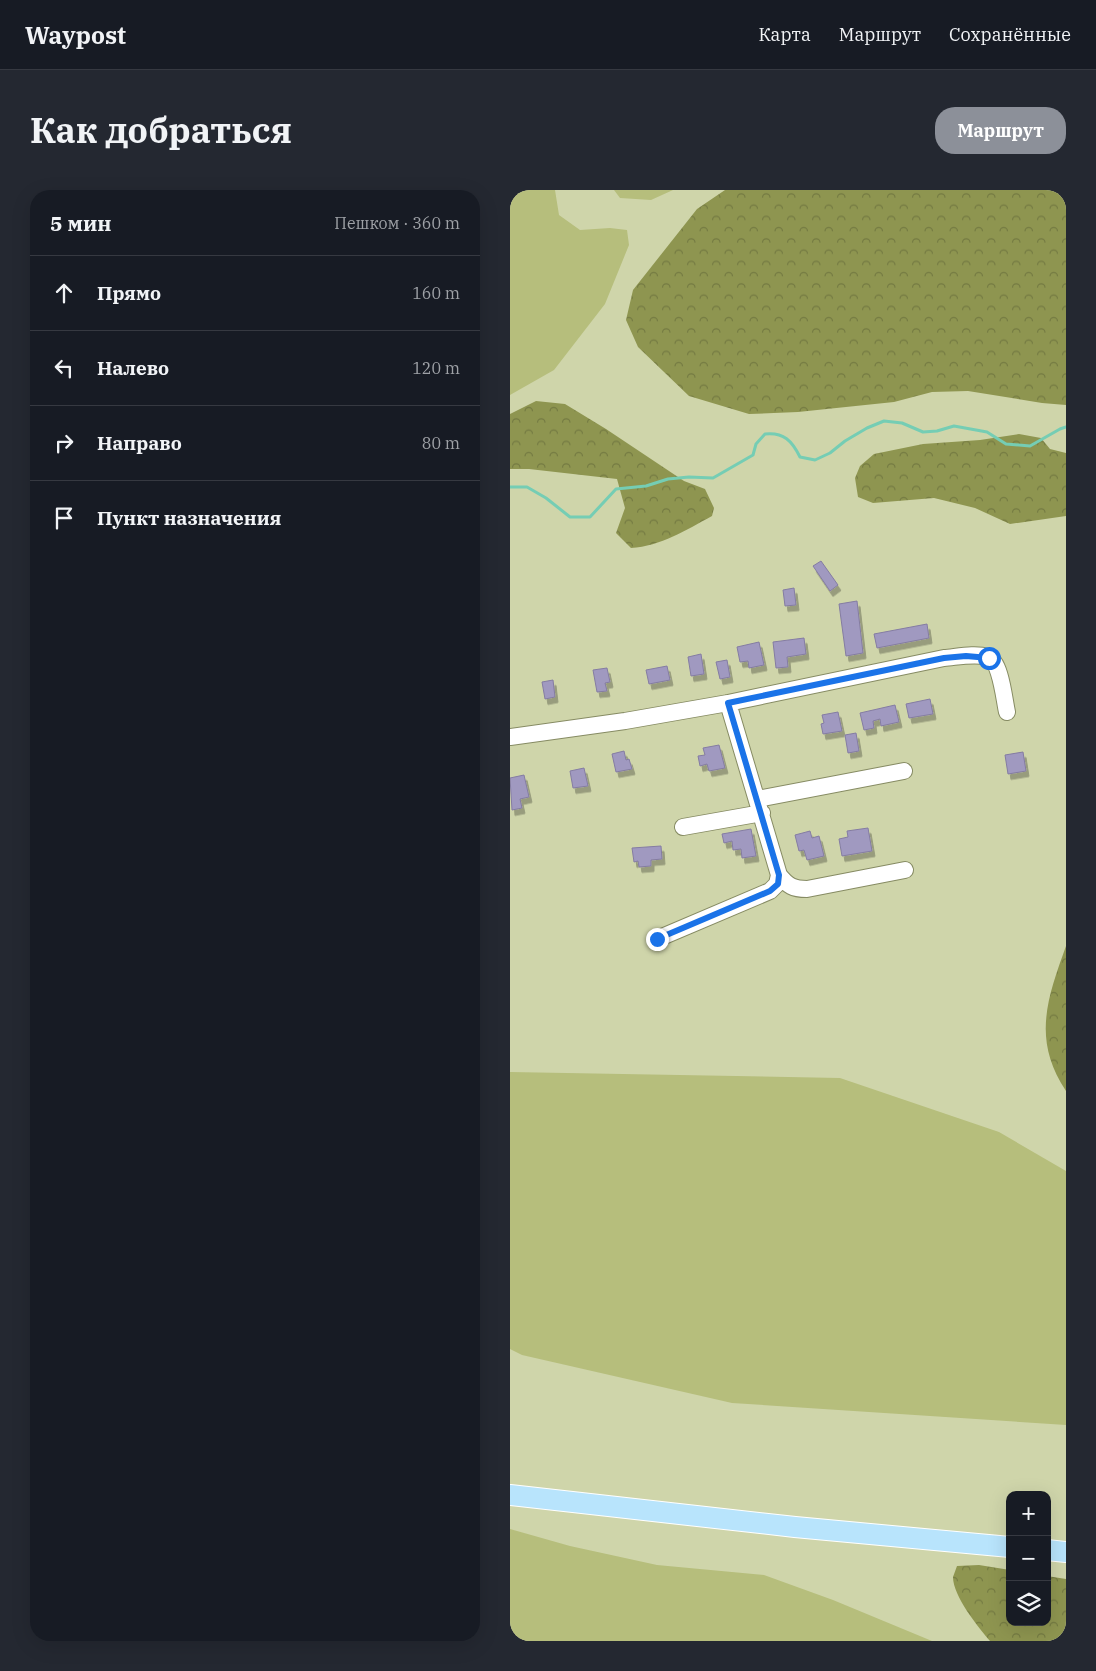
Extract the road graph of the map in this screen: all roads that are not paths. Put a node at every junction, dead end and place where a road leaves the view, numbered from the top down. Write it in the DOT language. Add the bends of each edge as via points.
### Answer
graph roads {
  1 [pos="728,703"];
  2 [pos="1007,712"];
  3 [pos="510,737"];
  4 [pos="904,771"];
  5 [pos="759,806"];
  6 [pos="683,827"];
  7 [pos="905,870"];
  8 [pos="779,875"];
  9 [pos="657,939"];
  10 [pos="510,1495"];
  11 [pos="1006,1546"];
  12 [pos="1051,1550"];
  13 [pos="1066,1552"];
  1 -- 2 [label="street" via="944,658 978,656 996,663"];
  1 -- 3 [label="street"];
  1 -- 5 [label="street"];
  4 -- 5 [label="street"];
  5 -- 6 [label="street"];
  5 -- 8 [label="street"];
  7 -- 8 [label="street" via="807,890 788,886"];
  8 -- 9 [label="street" via="778,884 770,891"];
  10 -- 11 [label="main road" via="786,1526"];
  12 -- 13 [label="main road"];
}
